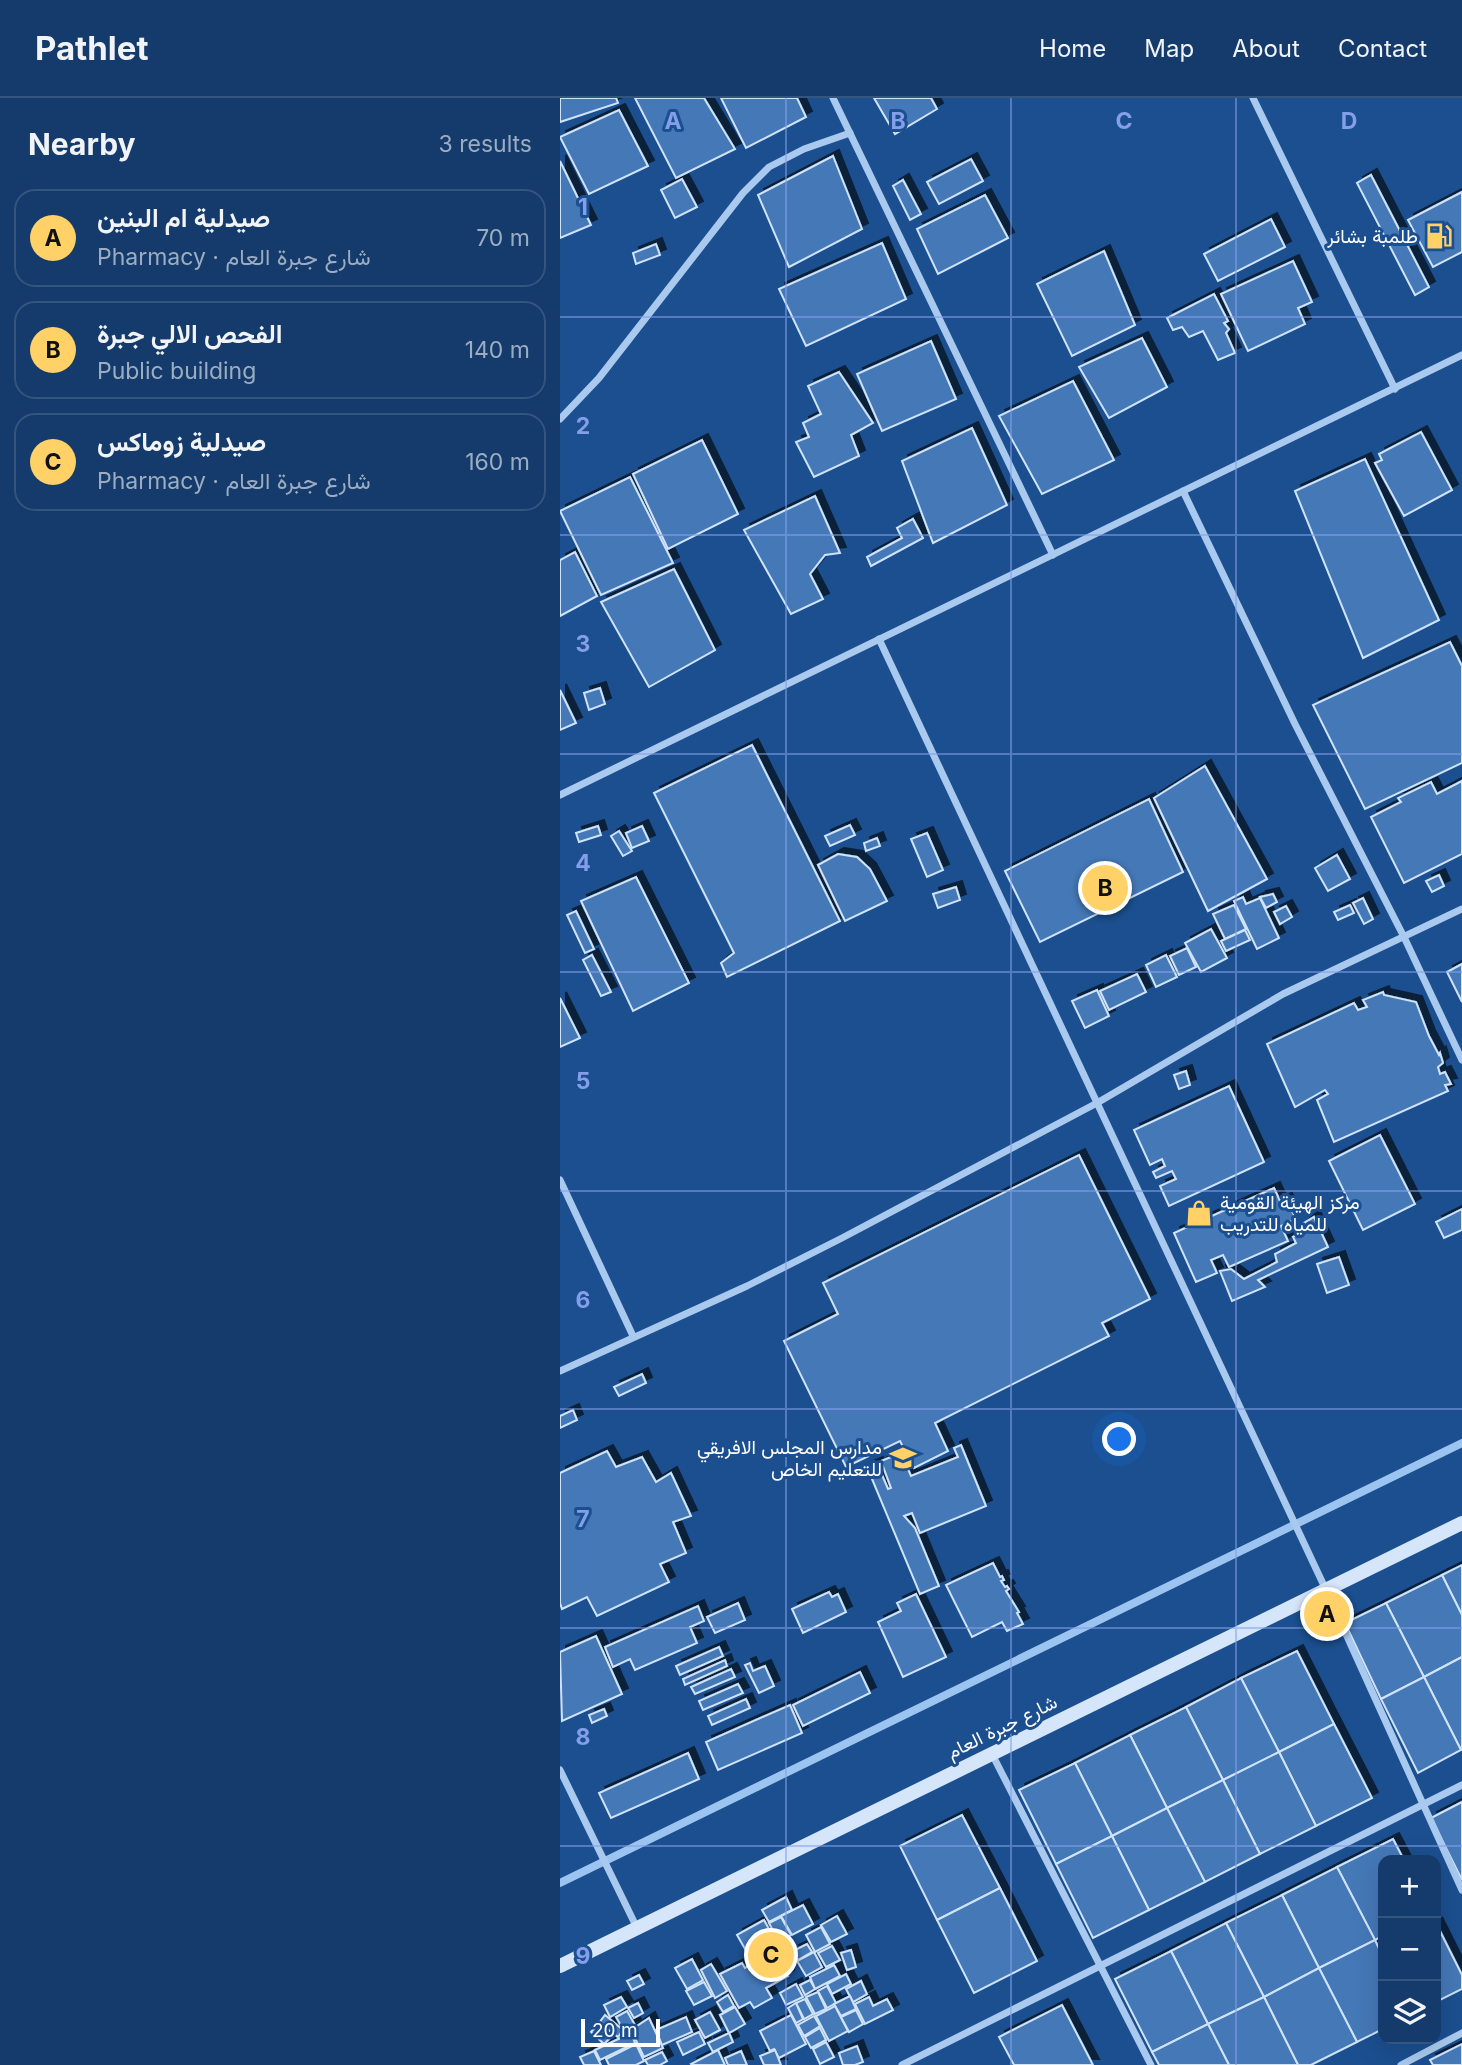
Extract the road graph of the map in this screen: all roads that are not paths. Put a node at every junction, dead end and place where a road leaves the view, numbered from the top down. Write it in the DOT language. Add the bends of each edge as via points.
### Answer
graph roads {
  1 [pos="833,98"];
  2 [pos="1253,98"];
  3 [pos="850,133"];
  4 [pos="1462,355"];
  5 [pos="1395,388"];
  6 [pos="560,419"];
  7 [pos="1183,491"];
  8 [pos="1053,555"];
  9 [pos="879,639"];
  10 [pos="560,795"];
  11 [pos="1462,909"];
  12 [pos="1404,937"];
  13 [pos="1462,1060"];
  14 [pos="1097,1102"];
  15 [pos="560,1180"];
  16 [pos="634,1336"];
  17 [pos="560,1371"];
  18 [pos="1462,1523"];
  19 [pos="1326,1590"];
  20 [pos="992,1753"];
  21 [pos="560,1770"];
  22 [pos="1462,1785"];
  23 [pos="1423,1804"];
  24 [pos="1462,1889"];
  25 [pos="637,1928"];
  26 [pos="560,1966"];
  27 [pos="1100,1966"];
  28 [pos="1462,2033"];
  29 [pos="902,2065"];
  30 [pos="1151,2065"];
  31 [pos="1401,2065"];
  1 -- 3 [label="street"];
  2 -- 5 [label="street"];
  3 -- 6 [label="street" via="769,167 743,193 599,378"];
  3 -- 8 [label="street"];
  4 -- 5 [label="street"];
  5 -- 7 [label="street"];
  7 -- 8 [label="street"];
  7 -- 12 [label="street"];
  8 -- 9 [label="street"];
  9 -- 10 [label="street"];
  9 -- 14 [label="street"];
  11 -- 12 [label="street"];
  12 -- 13 [label="street"];
  12 -- 14 [label="street" via="1283,994"];
  14 -- 16 [label="street" via="783,1268"];
  14 -- 19 [label="street"];
  15 -- 16 [label="street"];
  16 -- 17 [label="street"];
  18 -- 19 [label="main road, شارع جبرة العام"];
  19 -- 20 [label="main road, شارع جبرة العام"];
  19 -- 23 [label="street"];
  20 -- 25 [label="main road, شارع جبرة العام"];
  20 -- 27 [label="street"];
  21 -- 25 [label="street"];
  22 -- 23 [label="street"];
  23 -- 24 [label="street"];
  23 -- 27 [label="street"];
  25 -- 26 [label="main road, شارع جبرة العام"];
  27 -- 29 [label="street"];
  27 -- 30 [label="street"];
  28 -- 31 [label="street"];
}
